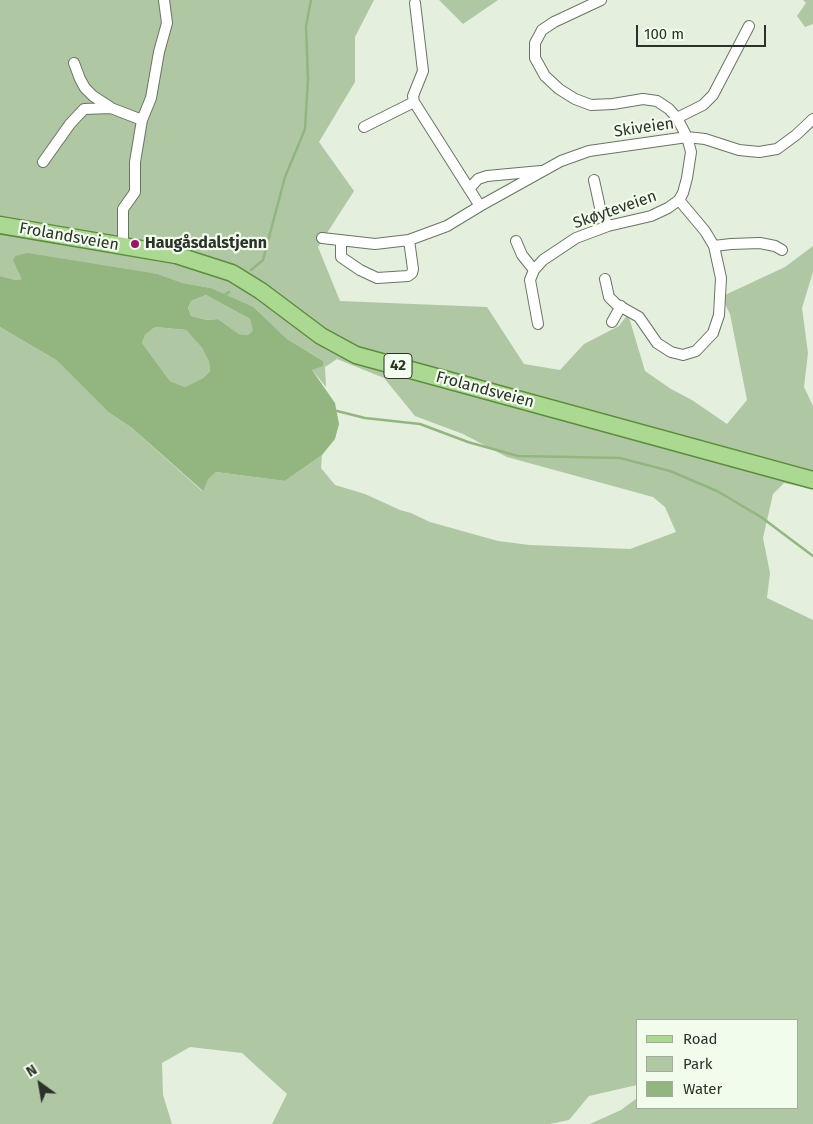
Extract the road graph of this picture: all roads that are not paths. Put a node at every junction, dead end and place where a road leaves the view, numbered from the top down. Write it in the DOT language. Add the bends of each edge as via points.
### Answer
graph roads {
  1 [pos="164,0"];
  2 [pos="601,0"];
  3 [pos="416,3"];
  4 [pos="749,26"];
  5 [pos="74,63"];
  6 [pos="414,102"];
  7 [pos="111,108"];
  8 [pos="677,118"];
  9 [pos="813,119"];
  10 [pos="142,120"];
  11 [pos="364,126"];
  12 [pos="687,137"];
  13 [pos="42,162"];
  14 [pos="542,171"];
  15 [pos="594,180"];
  16 [pos="469,189"];
  17 [pos="679,200"];
  18 [pos="480,206"];
  19 [pos="0,224"];
  20 [pos="608,226"];
  21 [pos="322,238"];
  22 [pos="409,240"];
  23 [pos="516,241"];
  24 [pos="341,242"];
  25 [pos="122,246"];
  26 [pos="714,246"];
  27 [pos="782,250"];
  28 [pos="534,270"];
  29 [pos="606,279"];
  30 [pos="621,306"];
  31 [pos="612,322"];
  32 [pos="538,324"];
  33 [pos="813,480"];
  1 -- 10 [label="street" via="167,23 151,98"];
  2 -- 8 [label="street" via="542,30 535,43 535,58 545,76 559,89 591,105 642,99 657,101"];
  3 -- 6 [label="street" via="424,71 413,96"];
  4 -- 8 [label="street" via="713,96 703,106"];
  5 -- 7 [label="street" via="85,88"];
  6 -- 11 [label="street"];
  6 -- 16 [label="street"];
  7 -- 10 [label="street"];
  7 -- 13 [label="street" via="84,109"];
  8 -- 12 [label="street"];
  9 -- 12 [label="street, Skiveien" via="777,149 759,152"];
  10 -- 25 [label="street" via="135,162 135,192 123,209"];
  12 -- 14 [label="street, Skiveien" via="589,152"];
  12 -- 17 [label="street, Skøyteveien" via="691,152"];
  14 -- 16 [label="street" via="487,176 478,179"];
  14 -- 18 [label="street, Skiveien"];
  15 -- 20 [label="street" via="601,212"];
  16 -- 18 [label="street"];
  17 -- 20 [label="street, Skøyteveien" via="651,216"];
  17 -- 26 [label="street"];
  18 -- 22 [label="street, Skiveien" via="447,226"];
  19 -- 25 [label="main road, Frolandsveien / 42"];
  20 -- 28 [label="street, Skøyteveien" via="576,238"];
  21 -- 24 [label="street, Skiveien"];
  22 -- 24 [label="street, Skiveien" via="375,244"];
  22 -- 24 [label="street" via="412,273 378,278 341,257"];
  23 -- 28 [label="street"];
  25 -- 33 [label="main road, Frolandsveien / 42" via="176,255 232,273 321,336 356,355"];
  26 -- 27 [label="street" via="760,243"];
  26 -- 30 [label="street" via="721,278 719,315 713,333 696,351 683,355 671,352 657,343 639,317"];
  28 -- 32 [label="street" via="530,280"];
  29 -- 30 [label="street" via="609,297"];
  30 -- 31 [label="street"];
}
